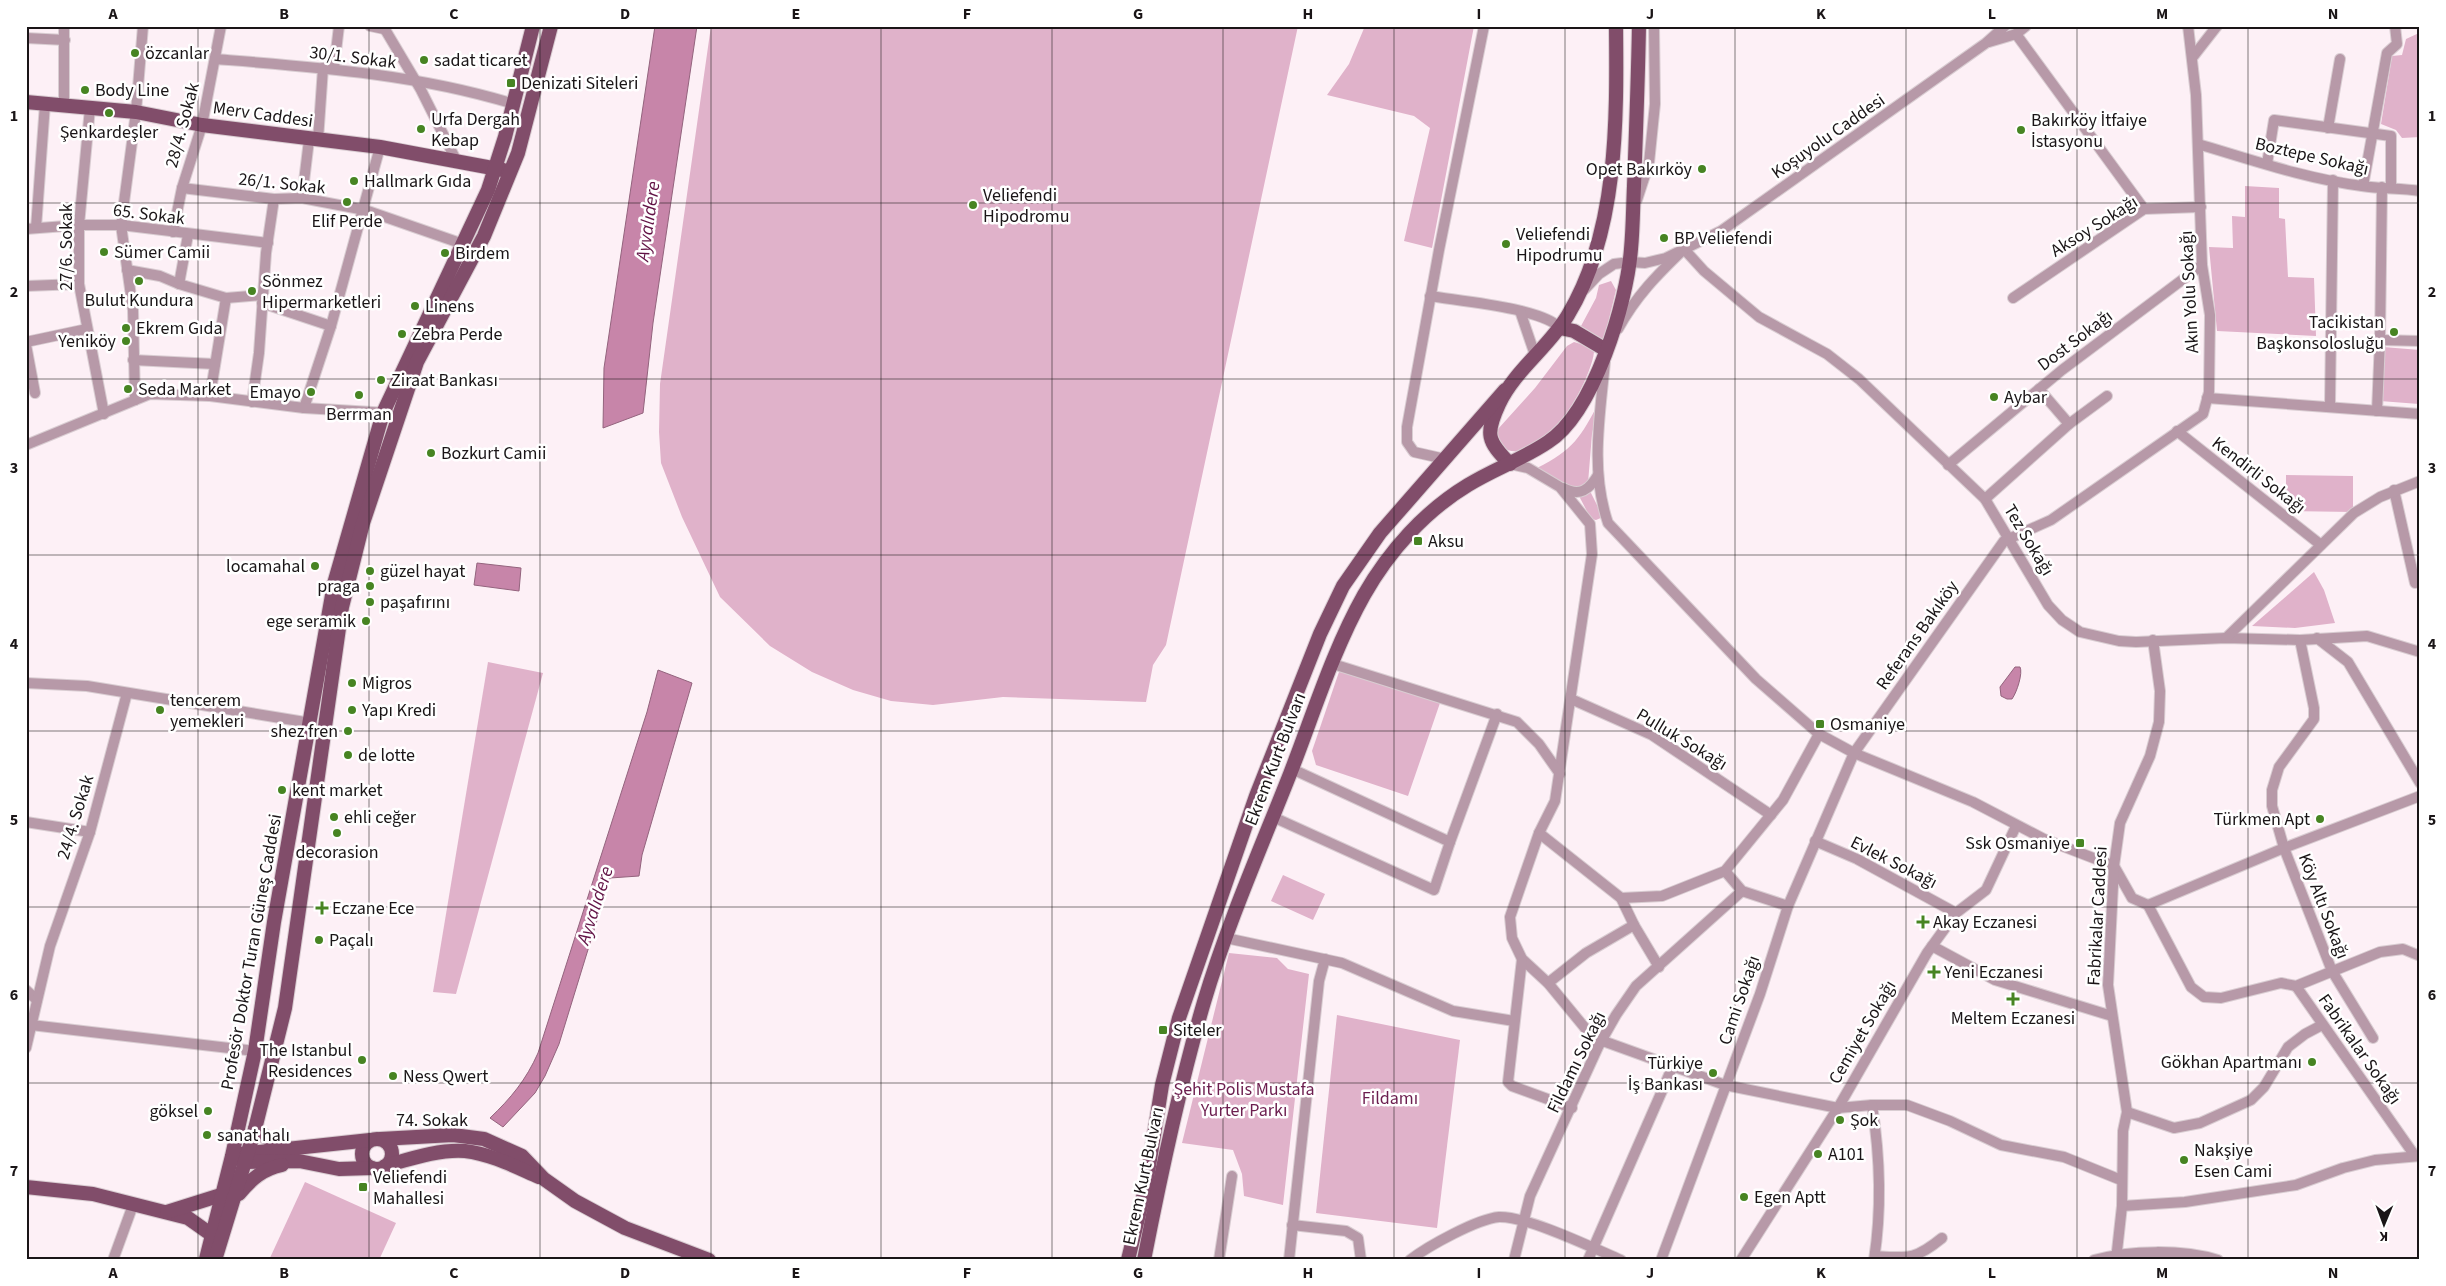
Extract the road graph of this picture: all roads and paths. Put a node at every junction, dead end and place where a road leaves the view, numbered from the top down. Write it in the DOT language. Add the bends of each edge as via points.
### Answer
graph roads {
  1 [pos="64,26"];
  2 [pos="143,26"];
  3 [pos="221,26"];
  4 [pos="339,26"];
  5 [pos="370,26"];
  6 [pos="533,26"];
  7 [pos="551,26"];
  8 [pos="1484,26"];
  9 [pos="1616,26"];
  10 [pos="1638,26"];
  11 [pos="1654,26"];
  12 [pos="2005,26"];
  13 [pos="2026,26"];
  14 [pos="2188,26"];
  15 [pos="2217,26"];
  16 [pos="2395,26"];
  17 [pos="383,28"];
  18 [pos="2016,34"];
  19 [pos="26,38"];
  20 [pos="65,40"];
  21 [pos="1986,43"];
  22 [pos="2192,58"];
  23 [pos="215,59"];
  24 [pos="2340,59"];
  25 [pos="323,68"];
  26 [pos="334,68"];
  27 [pos="416,81"];
  28 [pos="26,102"];
  29 [pos="45,104"];
  30 [pos="514,104"];
  31 [pos="64,105"];
  32 [pos="90,108"];
  33 [pos="136,112"];
  34 [pos="202,125"];
  35 [pos="2328,128"];
  36 [pos="2372,134"];
  37 [pos="314,140"];
  38 [pos="2198,144"];
  39 [pos="380,147"];
  40 [pos="457,162"];
  41 [pos="2267,164"];
  42 [pos="494,170"];
  43 [pos="511,170"];
  44 [pos="2333,180"];
  45 [pos="2363,186"];
  46 [pos="2386,187"];
  47 [pos="182,188"];
  48 [pos="2420,191"];
  49 [pos="302,198"];
  50 [pos="274,199"];
  51 [pos="2201,206"];
  52 [pos="2144,209"];
  53 [pos="365,210"];
  54 [pos="1633,213"];
  55 [pos="79,225"];
  56 [pos="121,225"];
  57 [pos="31,228"];
  58 [pos="173,232"];
  59 [pos="188,235"];
  60 [pos="268,244"];
  61 [pos="463,244"];
  62 [pos="1684,249"];
  63 [pos="1630,262"];
  64 [pos="2202,265"];
  65 [pos="127,270"];
  66 [pos="79,284"];
  67 [pos="179,284"];
  68 [pos="26,286"];
  69 [pos="1430,296"];
  70 [pos="1578,297"];
  71 [pos="226,298"];
  72 [pos="2013,298"];
  73 [pos="262,299"];
  74 [pos="1520,311"];
  75 [pos="331,326"];
  76 [pos="1560,328"];
  77 [pos="87,329"];
  78 [pos="2380,340"];
  79 [pos="2420,341"];
  80 [pos="26,344"];
  81 [pos="1606,350"];
  82 [pos="1535,355"];
  83 [pos="133,360"];
  84 [pos="215,364"];
  85 [pos="2039,389"];
  86 [pos="1506,390"];
  87 [pos="35,393"];
  88 [pos="210,396"];
  89 [pos="2106,396"];
  90 [pos="2207,398"];
  91 [pos="135,400"];
  92 [pos="252,402"];
  93 [pos="2330,406"];
  94 [pos="304,408"];
  95 [pos="2377,410"];
  96 [pos="383,413"];
  97 [pos="104,414"];
  98 [pos="400,414"];
  99 [pos="2420,414"];
  100 [pos="2069,424"];
  101 [pos="2177,431"];
  102 [pos="26,445"];
  103 [pos="1445,459"];
  104 [pos="1510,464"];
  105 [pos="1948,465"];
  106 [pos="1598,475"];
  107 [pos="2420,481"];
  108 [pos="1560,486"];
  109 [pos="2394,490"];
  110 [pos="1985,499"];
  111 [pos="1608,522"];
  112 [pos="1590,524"];
  113 [pos="2010,539"];
  114 [pos="2321,545"];
  115 [pos="2415,583"];
  116 [pos="2226,638"];
  117 [pos="2318,638"];
  118 [pos="2152,640"];
  119 [pos="2300,640"];
  120 [pos="2420,652"];
  121 [pos="1333,664"];
  122 [pos="26,683"];
  123 [pos="127,693"];
  124 [pos="1571,699"];
  125 [pos="1497,714"];
  126 [pos="311,723"];
  127 [pos="1819,734"];
  128 [pos="1854,753"];
  129 [pos="1292,769"];
  130 [pos="1560,774"];
  131 [pos="2420,782"];
  132 [pos="2420,796"];
  133 [pos="1772,815"];
  134 [pos="1273,817"];
  135 [pos="26,822"];
  136 [pos="2016,826"];
  137 [pos="90,832"];
  138 [pos="1539,833"];
  139 [pos="1815,841"];
  140 [pos="1450,842"];
  141 [pos="2284,848"];
  142 [pos="2114,866"];
  143 [pos="1725,870"];
  144 [pos="1742,891"];
  145 [pos="1621,898"];
  146 [pos="2148,905"];
  147 [pos="1788,906"];
  148 [pos="1956,913"];
  149 [pos="1634,925"];
  150 [pos="1226,938"];
  151 [pos="1932,946"];
  152 [pos="2420,956"];
  153 [pos="1325,959"];
  154 [pos="1522,959"];
  155 [pos="1659,967"];
  156 [pos="2332,971"];
  157 [pos="1548,983"];
  158 [pos="2296,986"];
  159 [pos="26,990"];
  160 [pos="37,1000"];
  161 [pos="2112,1016"];
  162 [pos="1514,1021"];
  163 [pos="32,1025"];
  164 [pos="2322,1026"];
  165 [pos="2373,1038"];
  166 [pos="1601,1043"];
  167 [pos="26,1048"];
  168 [pos="255,1051"];
  169 [pos="1672,1068"];
  170 [pos="1724,1086"];
  171 [pos="1872,1105"];
  172 [pos="1572,1108"];
  173 [pos="1838,1108"];
  174 [pos="2127,1112"];
  175 [pos="256,1129"];
  176 [pos="375,1140"];
  177 [pos="296,1155"];
  178 [pos="232,1156"];
  179 [pos="2418,1156"];
  180 [pos="247,1157"];
  181 [pos="379,1167"];
  182 [pos="1232,1176"];
  183 [pos="544,1179"];
  184 [pos="2121,1180"];
  185 [pos="26,1188"];
  186 [pos="227,1198"];
  187 [pos="133,1204"];
  188 [pos="2122,1206"];
  189 [pos="166,1212"];
  190 [pos="1523,1221"];
  191 [pos="1292,1225"];
  192 [pos="212,1235"];
  193 [pos="1942,1238"];
  194 [pos="1592,1248"];
  195 [pos="216,1256"];
  196 [pos="1127,1257"];
  197 [pos="2116,1257"];
  198 [pos="1875,1258"];
  199 [pos="113,1260"];
  200 [pos="205,1260"];
  201 [pos="709,1260"];
  202 [pos="1144,1260"];
  203 [pos="1219,1260"];
  204 [pos="1289,1260"];
  205 [pos="1361,1260"];
  206 [pos="1410,1260"];
  207 [pos="1514,1260"];
  208 [pos="1588,1260"];
  209 [pos="1621,1260"];
  210 [pos="1660,1260"];
  211 [pos="1741,1260"];
  212 [pos="2094,1260"];
  213 [pos="2218,1260"];
  1 -- 20 [label="street"];
  2 -- 33 [label="street"];
  3 -- 23 [label="street, 28/4. Sokak"];
  4 -- 26 [label="street"];
  5 -- 17 [label="street"];
  6 -- 30 [label="main road, Profesör Doktor Turan Güneş Caddesi"];
  7 -- 43 [label="main road, Profesör Doktor Turan Güneş Caddesi"];
  8 -- 69 [label="street"];
  9 -- 70 [label="main road" via="1617,94 1612,160 1601,232"];
  10 -- 54 [label="main road, Ekrem Kurt Bulvarı"];
  11 -- 54 [label="street" via="1655,104 1649,163"];
  12 -- 21 [label="street, Koşuyolu Caddesi"];
  13 -- 18 [label="street, Koşuyolu Caddesi"];
  14 -- 22 [label="street, Akın Yolu Sokağı"];
  15 -- 22 [label="street"];
  16 -- 36 [label="street" via="2397,44 2387,53"];
  17 -- 27 [label="street"];
  18 -- 21 [label="street, Koşuyolu Caddesi"];
  18 -- 52 [label="street"];
  19 -- 20 [label="street"];
  20 -- 31 [label="street"];
  21 -- 62 [label="street, Koşuyolu Caddesi" via="1721,231"];
  22 -- 38 [label="street, Akın Yolu Sokağı"];
  23 -- 25 [label="street, 30/1. Sokak"];
  23 -- 34 [label="street, 28/4. Sokak"];
  24 -- 35 [label="street"];
  25 -- 26 [label="street, 30/1. Sokak"];
  25 -- 37 [label="street"];
  26 -- 27 [label="street, 30/1. Sokak"];
  27 -- 30 [label="street, 30/1. Sokak" via="469,90"];
  27 -- 40 [label="street"];
  28 -- 29 [label="main road, Merv Caddesi"];
  29 -- 31 [label="main road, Merv Caddesi"];
  29 -- 57 [label="street"];
  30 -- 42 [label="main road, Profesör Doktor Turan Güneş Caddesi"];
  31 -- 32 [label="main road, Merv Caddesi"];
  32 -- 33 [label="main road, Merv Caddesi"];
  32 -- 55 [label="street, 27/6. Sokak"];
  33 -- 34 [label="main road, Merv Caddesi"];
  33 -- 56 [label="street"];
  34 -- 37 [label="main road, Merv Caddesi"];
  34 -- 47 [label="street, 28/4. Sokak"];
  35 -- 36 [label="street"];
  35 -- 41 [label="street" via="2274,120"];
  36 -- 45 [label="street"];
  36 -- 46 [label="street" via="2391,136"];
  37 -- 39 [label="main road, Merv Caddesi"];
  37 -- 49 [label="street"];
  38 -- 41 [label="street, Boztepe Sokağı"];
  38 -- 51 [label="street, Akın Yolu Sokağı"];
  39 -- 40 [label="main road, Merv Caddesi"];
  39 -- 53 [label="street"];
  40 -- 42 [label="main road, Merv Caddesi"];
  41 -- 44 [label="street, Boztepe Sokağı"];
  42 -- 43 [label="main road, Merv Caddesi"];
  42 -- 61 [label="main road, Profesör Doktor Turan Güneş Caddesi"];
  43 -- 98 [label="main road, Profesör Doktor Turan Güneş Caddesi" via="484,236 417,362"];
  44 -- 45 [label="street, Boztepe Sokağı"];
  44 -- 93 [label="street"];
  45 -- 46 [label="street, Boztepe Sokağı"];
  46 -- 48 [label="street, Boztepe Sokağı"];
  46 -- 78 [label="street"];
  47 -- 50 [label="street, 26/1. Sokak"];
  47 -- 58 [label="street, 28/4. Sokak"];
  49 -- 50 [label="street, 26/1. Sokak"];
  49 -- 53 [label="street, 26/1. Sokak"];
  50 -- 60 [label="street"];
  51 -- 52 [label="street, Aksoy Sokağı"];
  51 -- 64 [label="street, Akın Yolu Sokağı"];
  52 -- 72 [label="street, Aksoy Sokağı"];
  53 -- 61 [label="street, 26/1. Sokak"];
  53 -- 75 [label="street"];
  54 -- 63 [label="main road, Ekrem Kurt Bulvarı"];
  55 -- 56 [label="street, 65. Sokak"];
  55 -- 57 [label="street, 65. Sokak"];
  55 -- 66 [label="street, 27/6. Sokak"];
  56 -- 58 [label="street, 65. Sokak"];
  56 -- 65 [label="street"];
  58 -- 59 [label="street, 65. Sokak"];
  59 -- 60 [label="street, 65. Sokak"];
  59 -- 67 [label="street"];
  60 -- 73 [label="street"];
  61 -- 96 [label="main road, Profesör Doktor Turan Güneş Caddesi"];
  62 -- 63 [label="street, Koşuyolu Caddesi" via="1666,258 1645,263"];
  62 -- 81 [label="street" via="1651,280 1632,304"];
  62 -- 105 [label="street, Tez Sokağı" via="1704,271 1759,318 1827,354 1859,379"];
  63 -- 70 [label="street, Koşuyolu Caddesi" via="1614,264 1599,274"];
  63 -- 81 [label="main road, Ekrem Kurt Bulvarı"];
  64 -- 85 [label="street, Dost Sokağı"];
  64 -- 90 [label="street, Akın Yolu Sokağı" via="2210,314"];
  65 -- 67 [label="street" via="160,276"];
  65 -- 83 [label="street" via="133,310"];
  66 -- 68 [label="street"];
  66 -- 77 [label="street, 27/6. Sokak"];
  67 -- 71 [label="street"];
  69 -- 74 [label="street"];
  69 -- 103 [label="street" via="1407,442 1414,452"];
  70 -- 76 [label="main road"];
  71 -- 73 [label="street"];
  71 -- 84 [label="street"];
  73 -- 75 [label="street"];
  73 -- 92 [label="street"];
  74 -- 76 [label="street" via="1554,321"];
  74 -- 82 [label="street"];
  75 -- 94 [label="street"];
  76 -- 81 [label="main road" via="1574,331"];
  76 -- 82 [label="main road"];
  77 -- 80 [label="street"];
  77 -- 97 [label="street, 27/6. Sokak"];
  78 -- 79 [label="street"];
  78 -- 95 [label="street"];
  80 -- 87 [label="street"];
  81 -- 104 [label="main road, Ekrem Kurt Bulvarı" via="1598,373 1569,425 1549,442"];
  81 -- 106 [label="street"];
  82 -- 86 [label="main road"];
  83 -- 84 [label="street"];
  83 -- 91 [label="street"];
  84 -- 88 [label="street"];
  85 -- 100 [label="street"];
  85 -- 105 [label="street, Dost Sokağı"];
  86 -- 103 [label="main road, Ekrem Kurt Bulvarı"];
  86 -- 104 [label="main road" via="1489,433 1492,443"];
  88 -- 91 [label="street" via="150,394"];
  88 -- 92 [label="street"];
  89 -- 100 [label="street"];
  90 -- 93 [label="street"];
  90 -- 101 [label="street, Akın Yolu Sokağı" via="2203,414"];
  91 -- 97 [label="street"];
  92 -- 94 [label="street"];
  93 -- 95 [label="street"];
  94 -- 96 [label="street"];
  95 -- 99 [label="street"];
  96 -- 98 [label="street"];
  96 -- 126 [label="main road, Profesör Doktor Turan Güneş Caddesi" via="334,584"];
  97 -- 102 [label="street"];
  98 -- 175 [label="main road, Profesör Doktor Turan Güneş Caddesi" via="363,523 342,607 285,1008"];
  100 -- 110 [label="street"];
  101 -- 113 [label="street, Akın Yolu Sokağı" via="2051,520"];
  101 -- 114 [label="street, Kendirli Sokağı"];
  103 -- 196 [label="main road, Ekrem Kurt Bulvarı" via="1380,534 1343,586 1320,634 1256,796 1179,1018 1162,1085 1146,1185"];
  104 -- 108 [label="street" via="1528,468"];
  104 -- 121 [label="main road, Ekrem Kurt Bulvarı" via="1444,500 1386,560 1363,596"];
  105 -- 110 [label="street, Tez Sokağı"];
  106 -- 108 [label="street" via="1589,489 1583,492 1571,492"];
  106 -- 111 [label="street" via="1600,500"];
  107 -- 109 [label="street"];
  108 -- 112 [label="street"];
  109 -- 114 [label="street" via="2354,514"];
  109 -- 115 [label="street"];
  110 -- 113 [label="street, Tez Sokağı"];
  111 -- 112 [label="street"];
  111 -- 127 [label="street" via="1756,679"];
  112 -- 124 [label="street" via="1592,554"];
  113 -- 118 [label="street, Tez Sokağı" via="2048,605 2062,620 2080,632 2119,642"];
  113 -- 128 [label="street, Referans Bakıköy" via="2004,541"];
  114 -- 116 [label="street"];
  116 -- 118 [label="street, Tez Sokağı"];
  116 -- 119 [label="street, Tez Sokağı"];
  117 -- 119 [label="street, Tez Sokağı"];
  117 -- 120 [label="street, Tez Sokağı" via="2367,636"];
  117 -- 131 [label="street" via="2348,662"];
  118 -- 142 [label="street, Fabrikalar Caddesi" via="2160,691 2159,722 2150,756 2120,823"];
  119 -- 141 [label="street, Köy Altı Sokağı" via="2314,719 2279,767 2272,790"];
  121 -- 125 [label="street"];
  121 -- 129 [label="main road, Ekrem Kurt Bulvarı"];
  122 -- 123 [label="street" via="87,686"];
  123 -- 126 [label="street"];
  123 -- 137 [label="street, 24/4. Sokak"];
  124 -- 130 [label="street"];
  124 -- 133 [label="street, Pulluk Sokağı" via="1652,735"];
  125 -- 130 [label="street" via="1518,722 1539,744"];
  125 -- 140 [label="street"];
  126 -- 168 [label="main road, Profesör Doktor Turan Güneş Caddesi" via="274,922"];
  127 -- 128 [label="street"];
  127 -- 133 [label="street"];
  128 -- 136 [label="street" via="1973,802"];
  128 -- 139 [label="street, Cami Sokağı"];
  129 -- 134 [label="main road, Ekrem Kurt Bulvarı"];
  129 -- 140 [label="street"];
  130 -- 138 [label="street" via="1556,801"];
  132 -- 141 [label="street"];
  133 -- 143 [label="street"];
  134 -- 140 [label="street" via="1434,890"];
  134 -- 150 [label="main road, Ekrem Kurt Bulvarı"];
  135 -- 137 [label="street"];
  136 -- 142 [label="street"];
  136 -- 148 [label="street, Cemiyet Sokağı" via="1986,890"];
  137 -- 160 [label="street, 24/4. Sokak" via="50,946"];
  138 -- 145 [label="street"];
  138 -- 154 [label="street" via="1510,917 1512,938"];
  139 -- 147 [label="street, Cami Sokağı"];
  139 -- 148 [label="street, Evlek Sokağı" via="1857,859"];
  141 -- 146 [label="street"];
  141 -- 156 [label="street, Köy Altı Sokağı"];
  142 -- 146 [label="street" via="2132,898"];
  142 -- 161 [label="street, Fabrikalar Caddesi" via="2108,985"];
  143 -- 144 [label="street"];
  143 -- 145 [label="street" via="1662,896"];
  144 -- 147 [label="street"];
  144 -- 155 [label="street, Fildamı Sokağı"];
  145 -- 149 [label="street"];
  146 -- 158 [label="street" via="2191,987 2204,997 2221,998 2281,983"];
  147 -- 170 [label="street, Cami Sokağı" via="1760,994"];
  148 -- 151 [label="street, Cemiyet Sokağı"];
  149 -- 155 [label="street"];
  149 -- 157 [label="street" via="1586,953"];
  150 -- 153 [label="street"];
  150 -- 202 [label="main road, Ekrem Kurt Bulvarı" via="1204,1000 1186,1068 1162,1166"];
  151 -- 161 [label="street" via="1995,980"];
  151 -- 173 [label="street, Cemiyet Sokağı"];
  152 -- 156 [label="street" via="2403,949 2380,952"];
  153 -- 162 [label="street" via="1342,963 1452,1011"];
  153 -- 191 [label="street" via="1319,981"];
  154 -- 157 [label="street"];
  154 -- 162 [label="street"];
  155 -- 166 [label="street, Fildamı Sokağı" via="1636,986"];
  156 -- 158 [label="street"];
  156 -- 165 [label="street, Köy Altı Sokağı"];
  157 -- 166 [label="street"];
  158 -- 164 [label="street, Fabrikalar Sokağı"];
  159 -- 160 [label="street"];
  160 -- 163 [label="street, 24/4. Sokak"];
  161 -- 174 [label="street, Fabrikalar Caddesi"];
  162 -- 172 [label="street" via="1508,1082"];
  163 -- 167 [label="street, 24/4. Sokak"];
  163 -- 168 [label="street"];
  164 -- 174 [label="street" via="2288,1047 2264,1087 2251,1100 2200,1123 2174,1128"];
  164 -- 179 [label="street, Fabrikalar Sokağı"];
  166 -- 169 [label="street"];
  166 -- 172 [label="street, Fildamı Sokağı"];
  168 -- 178 [label="main road, Profesör Doktor Turan Güneş Caddesi"];
  169 -- 170 [label="street"];
  169 -- 194 [label="street"];
  170 -- 173 [label="street"];
  170 -- 210 [label="street, Cami Sokağı"];
  171 -- 173 [label="street"];
  171 -- 184 [label="street" via="1907,1105 1950,1120 2001,1145 2064,1157"];
  171 -- 198 [label="street" via="1878,1146"];
  172 -- 190 [label="street, Fildamı Sokağı" via="1541,1171"];
  173 -- 211 [label="street, Cemiyet Sokağı"];
  174 -- 184 [label="street, Fabrikalar Caddesi"];
  175 -- 177 [label="main road"];
  175 -- 180 [label="main road, Profesör Doktor Turan Güneş Caddesi"];
  176 -- 177 [label="main road, 74. Sokak"];
  176 -- 181 [label="main road" via="389,1144 392,1154"];
  176 -- 181 [label="main road" via="366,1143 362,1152 364,1162"];
  176 -- 183 [label="main road, 74. Sokak" via="446,1135 484,1139 522,1156"];
  177 -- 180 [label="main road"];
  177 -- 181 [label="main road, 74. Sokak" via="339,1169"];
  177 -- 186 [label="main road" via="260,1173"];
  178 -- 180 [label="main road"];
  178 -- 186 [label="main road, Profesör Doktor Turan Güneş Caddesi"];
  179 -- 188 [label="street" via="2359,1164 2296,1186 2184,1202"];
  180 -- 186 [label="main road, Profesör Doktor Turan Güneş Caddesi"];
  181 -- 183 [label="main road, 74. Sokak" via="444,1152 466,1151 496,1159"];
  182 -- 203 [label="street"];
  183 -- 201 [label="main road" via="575,1202 624,1228"];
  184 -- 188 [label="street, Fabrikalar Caddesi"];
  185 -- 187 [label="main road" via="93,1194"];
  186 -- 189 [label="main road"];
  186 -- 192 [label="main road, Profesör Doktor Turan Güneş Caddesi"];
  186 -- 195 [label="main road, Profesör Doktor Turan Güneş Caddesi"];
  187 -- 189 [label="main road"];
  187 -- 199 [label="street"];
  188 -- 197 [label="street, Fabrikalar Caddesi"];
  189 -- 192 [label="main road" via="197,1222"];
  190 -- 194 [label="street"];
  190 -- 206 [label="street" via="1499,1217 1471,1226"];
  190 -- 207 [label="street, Fildamı Sokağı"];
  191 -- 204 [label="street"];
  191 -- 205 [label="street" via="1346,1231 1358,1238"];
  192 -- 195 [label="main road"];
  192 -- 200 [label="main road, Profesör Doktor Turan Güneş Caddesi"];
  193 -- 198 [label="street" via="1926,1251 1910,1258"];
  194 -- 208 [label="street"];
  194 -- 209 [label="street"];
  197 -- 212 [label="street"];
  197 -- 213 [label="street" via="2184,1254"];
}
